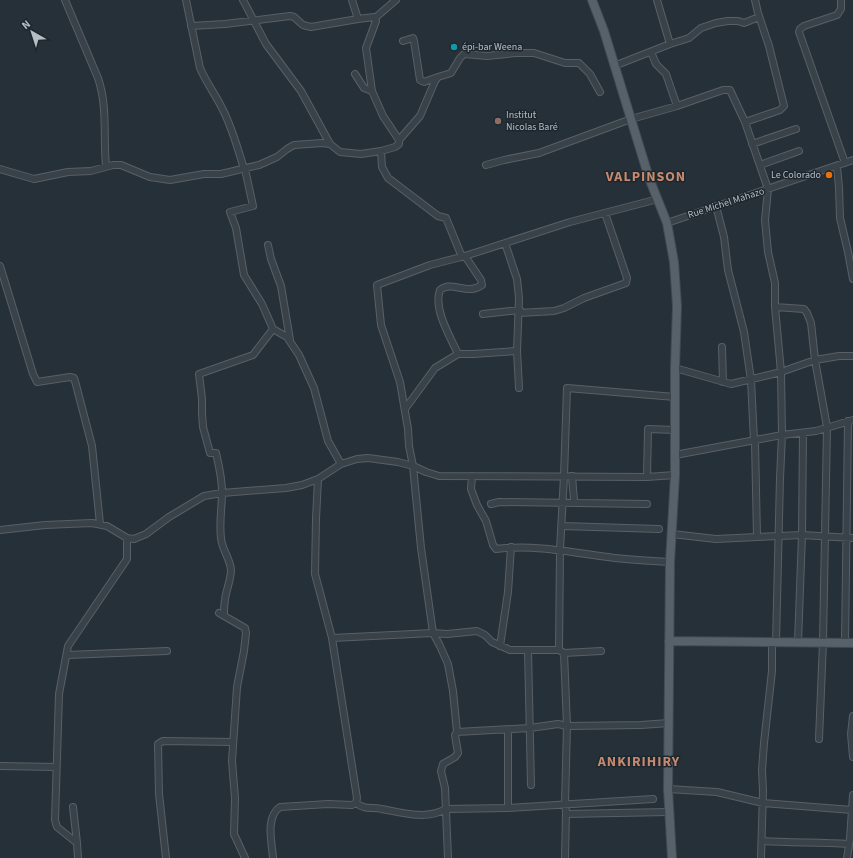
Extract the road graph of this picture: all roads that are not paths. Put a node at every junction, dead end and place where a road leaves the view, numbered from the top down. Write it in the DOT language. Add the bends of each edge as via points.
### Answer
graph roads {
  1 [pos="65,0"];
  2 [pos="186,0"];
  3 [pos="242,0"];
  4 [pos="352,0"];
  5 [pos="396,0"];
  6 [pos="592,0"];
  7 [pos="657,0"];
  8 [pos="755,0"];
  9 [pos="841,0"];
  10 [pos="759,17"];
  11 [pos="375,18"];
  12 [pos="358,19"];
  13 [pos="253,21"];
  14 [pos="191,26"];
  15 [pos="403,41"];
  16 [pos="670,44"];
  17 [pos="651,52"];
  18 [pos="614,66"];
  19 [pos="355,74"];
  20 [pos="438,77"];
  21 [pos="372,91"];
  22 [pos="600,92"];
  23 [pos="677,106"];
  24 [pos="631,119"];
  25 [pos="745,122"];
  26 [pos="796,129"];
  27 [pos="399,140"];
  28 [pos="330,144"];
  29 [pos="752,144"];
  30 [pos="381,151"];
  31 [pos="799,151"];
  32 [pos="853,160"];
  33 [pos="845,163"];
  34 [pos="760,165"];
  35 [pos="106,166"];
  36 [pos="486,166"];
  37 [pos="836,166"];
  38 [pos="0,169"];
  39 [pos="244,169"];
  40 [pos="768,189"];
  41 [pos="658,199"];
  42 [pos="716,206"];
  43 [pos="605,213"];
  44 [pos="667,222"];
  45 [pos="505,243"];
  46 [pos="268,245"];
  47 [pos="464,256"];
  48 [pos="0,266"];
  49 [pos="853,278"];
  50 [pos="775,307"];
  51 [pos="519,312"];
  52 [pos="484,314"];
  53 [pos="273,329"];
  54 [pos="290,340"];
  55 [pos="722,347"];
  56 [pos="518,351"];
  57 [pos="458,354"];
  58 [pos="853,356"];
  59 [pos="814,360"];
  60 [pos="675,368"];
  61 [pos="781,372"];
  62 [pos="751,380"];
  63 [pos="723,382"];
  64 [pos="519,388"];
  65 [pos="675,397"];
  66 [pos="405,409"];
  67 [pos="850,421"];
  68 [pos="827,427"];
  69 [pos="675,430"];
  70 [pos="803,433"];
  71 [pos="782,435"];
  72 [pos="755,441"];
  73 [pos="675,455"];
  74 [pos="341,464"];
  75 [pos="414,466"];
  76 [pos="472,476"];
  77 [pos="564,476"];
  78 [pos="572,476"];
  79 [pos="675,476"];
  80 [pos="647,477"];
  81 [pos="318,478"];
  82 [pos="222,493"];
  83 [pos="574,500"];
  84 [pos="563,503"];
  85 [pos="491,504"];
  86 [pos="647,504"];
  87 [pos="100,524"];
  88 [pos="562,526"];
  89 [pos="659,529"];
  90 [pos="0,530"];
  91 [pos="672,534"];
  92 [pos="779,535"];
  93 [pos="802,535"];
  94 [pos="825,536"];
  95 [pos="757,537"];
  96 [pos="127,538"];
  97 [pos="850,538"];
  98 [pos="511,547"];
  99 [pos="560,550"];
  100 [pos="670,562"];
  101 [pos="433,633"];
  102 [pos="332,638"];
  103 [pos="669,641"];
  104 [pos="774,642"];
  105 [pos="798,642"];
  106 [pos="823,642"];
  107 [pos="849,643"];
  108 [pos="500,646"];
  109 [pos="528,650"];
  110 [pos="167,651"];
  111 [pos="562,651"];
  112 [pos="601,651"];
  113 [pos="67,655"];
  114 [pos="853,716"];
  115 [pos="669,723"];
  116 [pos="567,726"];
  117 [pos="530,728"];
  118 [pos="508,730"];
  119 [pos="457,732"];
  120 [pos="819,739"];
  121 [pos="233,742"];
  122 [pos="853,757"];
  123 [pos="0,766"];
  124 [pos="56,767"];
  125 [pos="531,785"];
  126 [pos="668,789"];
  127 [pos="853,795"];
  128 [pos="653,798"];
  129 [pos="356,803"];
  130 [pos="763,803"];
  131 [pos="565,804"];
  132 [pos="73,807"];
  133 [pos="508,808"];
  134 [pos="446,809"];
  135 [pos="852,810"];
  136 [pos="668,812"];
  137 [pos="566,814"];
  138 [pos="762,841"];
  139 [pos="77,843"];
  140 [pos="849,844"];
  141 [pos="78,858"];
  142 [pos="166,858"];
  143 [pos="244,858"];
  144 [pos="273,858"];
  145 [pos="448,858"];
  146 [pos="565,858"];
  147 [pos="672,858"];
  148 [pos="761,858"];
  149 [pos="847,858"];
  1 -- 35 [label="street" via="102,92"];
  2 -- 14 [label="street"];
  3 -- 13 [label="street"];
  4 -- 12 [label="street"];
  5 -- 11 [label="street"];
  6 -- 18 [label="main road"];
  7 -- 16 [label="street"];
  8 -- 10 [label="street"];
  9 -- 33 [label="street" via="841,9 837,15 804,26 800,32"];
  10 -- 16 [label="street" via="744,23 716,23 701,28 689,38"];
  10 -- 25 [label="street" via="784,106 780,110"];
  11 -- 12 [label="street"];
  11 -- 21 [label="street" via="366,48"];
  12 -- 13 [label="street" via="311,27 290,16"];
  13 -- 14 [label="street"];
  13 -- 28 [label="street" via="266,44 301,91"];
  14 -- 39 [label="street" via="200,68 226,117"];
  15 -- 20 [label="street" via="413,38 420,80 424,82"];
  16 -- 17 [label="street"];
  17 -- 18 [label="street"];
  17 -- 23 [label="street" via="656,64 666,74"];
  18 -- 24 [label="main road"];
  19 -- 21 [label="street" via="364,88"];
  20 -- 22 [label="street" via="452,73 464,54 487,56 534,53 564,63 579,63 590,74"];
  20 -- 27 [label="street" via="420,116"];
  21 -- 27 [label="street" via="383,116"];
  23 -- 24 [label="street"];
  23 -- 25 [label="street" via="728,89"];
  24 -- 36 [label="street" via="540,153"];
  24 -- 41 [label="main road"];
  25 -- 29 [label="street"];
  26 -- 29 [label="street"];
  27 -- 30 [label="street" via="396,147"];
  28 -- 30 [label="street" via="340,152 361,154"];
  28 -- 39 [label="street" via="294,144 277,157"];
  29 -- 34 [label="street"];
  30 -- 47 [label="street" via="382,167 388,178 438,216 446,218"];
  31 -- 34 [label="street"];
  32 -- 33 [label="street, Rue Michel Mahazo"];
  33 -- 37 [label="street, Rue Michel Mahazo"];
  34 -- 40 [label="street"];
  35 -- 38 [label="street" via="91,171 68,172 34,179"];
  35 -- 39 [label="street" via="121,165 150,177 170,180"];
  37 -- 40 [label="street, Rue Michel Mahazo"];
  37 -- 49 [label="street" via="840,218"];
  39 -- 53 [label="street" via="253,206 230,212 236,228 244,275 262,304"];
  40 -- 42 [label="street, Rue Michel Mahazo"];
  40 -- 50 [label="street" via="765,220 768,252 775,282"];
  41 -- 43 [label="street"];
  41 -- 44 [label="main road"];
  42 -- 44 [label="street, Rue Michel Mahazo"];
  42 -- 62 [label="street" via="724,237 728,270 741,318"];
  43 -- 45 [label="street"];
  43 -- 51 [label="street" via="627,278 626,283 554,311"];
  44 -- 60 [label="main road" via="676,284"];
  45 -- 47 [label="street"];
  45 -- 51 [label="street" via="517,279"];
  46 -- 54 [label="street" via="281,286"];
  47 -- 57 [label="street" via="482,280 482,285 468,290 446,287 440,290 439,295 439,311"];
  47 -- 66 [label="street" via="430,265 377,285 381,324 400,382"];
  48 -- 87 [label="street" via="37,382 70,377 75,380 92,446"];
  50 -- 59 [label="street" via="799,308 808,313"];
  50 -- 61 [label="street"];
  51 -- 52 [label="street"];
  51 -- 56 [label="street"];
  53 -- 54 [label="street"];
  53 -- 82 [label="street" via="253,355 199,374 203,427 210,453 216,452"];
  54 -- 74 [label="street" via="312,382 328,441"];
  55 -- 63 [label="street"];
  56 -- 57 [label="street"];
  56 -- 64 [label="street"];
  57 -- 66 [label="street" via="435,368"];
  58 -- 59 [label="street"];
  59 -- 61 [label="street"];
  59 -- 68 [label="street"];
  60 -- 63 [label="street"];
  60 -- 65 [label="main road"];
  61 -- 62 [label="street"];
  61 -- 71 [label="street"];
  62 -- 63 [label="street" via="731,384"];
  62 -- 72 [label="street"];
  65 -- 69 [label="main road"];
  65 -- 77 [label="street" via="566,388"];
  66 -- 75 [label="street"];
  67 -- 68 [label="street"];
  67 -- 97 [label="street"];
  68 -- 70 [label="street"];
  68 -- 94 [label="street"];
  69 -- 73 [label="main road"];
  69 -- 80 [label="street" via="648,429"];
  70 -- 71 [label="street"];
  70 -- 93 [label="street"];
  71 -- 72 [label="street"];
  71 -- 92 [label="street"];
  72 -- 73 [label="street"];
  72 -- 95 [label="street"];
  73 -- 79 [label="main road"];
  74 -- 75 [label="street" via="368,458"];
  74 -- 81 [label="street"];
  75 -- 76 [label="street" via="439,476"];
  75 -- 101 [label="street" via="421,548"];
  76 -- 77 [label="street"];
  76 -- 98 [label="street" via="471,488 486,521 492,545 496,549"];
  77 -- 78 [label="street"];
  77 -- 84 [label="street"];
  78 -- 80 [label="street"];
  78 -- 83 [label="street"];
  79 -- 80 [label="street"];
  79 -- 91 [label="main road"];
  81 -- 82 [label="street" via="286,488"];
  81 -- 102 [label="street" via="316,574"];
  82 -- 96 [label="street" via="199,498 146,534 134,539"];
  82 -- 121 [label="street" via="219,523 223,551 231,571 221,614 245,628 246,633 237,687"];
  84 -- 85 [label="street"];
  84 -- 86 [label="street"];
  84 -- 88 [label="street"];
  87 -- 90 [label="street" via="69,523"];
  87 -- 96 [label="street"];
  88 -- 89 [label="street"];
  88 -- 99 [label="street"];
  91 -- 95 [label="street" via="716,539"];
  91 -- 100 [label="main road"];
  92 -- 93 [label="street"];
  92 -- 95 [label="street"];
  92 -- 104 [label="street"];
  93 -- 94 [label="street"];
  93 -- 105 [label="street"];
  94 -- 97 [label="street"];
  94 -- 106 [label="street"];
  96 -- 113 [label="street" via="127,559 68,646"];
  97 -- 107 [label="street"];
  98 -- 99 [label="street"];
  98 -- 108 [label="street"];
  99 -- 100 [label="street"];
  99 -- 111 [label="street"];
  100 -- 103 [label="main road"];
  101 -- 102 [label="street"];
  101 -- 108 [label="street" via="477,631"];
  101 -- 119 [label="street" via="448,664"];
  102 -- 129 [label="street"];
  103 -- 104 [label="main road"];
  103 -- 115 [label="main road"];
  104 -- 105 [label="main road"];
  104 -- 130 [label="street" via="762,770"];
  105 -- 106 [label="main road"];
  106 -- 107 [label="main road"];
  106 -- 120 [label="street"];
  108 -- 109 [label="street" via="510,650"];
  109 -- 111 [label="street"];
  109 -- 117 [label="street"];
  110 -- 113 [label="street"];
  111 -- 112 [label="street"];
  111 -- 116 [label="street"];
  113 -- 124 [label="street" via="59,694"];
  114 -- 122 [label="street"];
  115 -- 116 [label="street"];
  115 -- 126 [label="main road"];
  116 -- 117 [label="street" via="558,724"];
  116 -- 131 [label="street"];
  117 -- 118 [label="street"];
  117 -- 125 [label="street"];
  118 -- 119 [label="street"];
  118 -- 133 [label="street"];
  119 -- 134 [label="street" via="455,735 458,753 443,764 441,771"];
  121 -- 142 [label="street" via="163,741 158,744"];
  121 -- 143 [label="street" via="234,834"];
  123 -- 124 [label="street"];
  124 -- 139 [label="street" via="57,828"];
  126 -- 130 [label="street" via="716,792"];
  126 -- 136 [label="main road"];
  127 -- 135 [label="street"];
  128 -- 131 [label="street"];
  129 -- 134 [label="street" via="369,809 419,815"];
  129 -- 144 [label="street" via="280,807 270,821"];
  130 -- 135 [label="street"];
  130 -- 138 [label="street"];
  131 -- 133 [label="street"];
  131 -- 137 [label="street"];
  132 -- 139 [label="street"];
  133 -- 134 [label="street"];
  134 -- 145 [label="street"];
  135 -- 140 [label="street"];
  136 -- 137 [label="street"];
  136 -- 147 [label="main road"];
  137 -- 146 [label="street"];
  138 -- 140 [label="street"];
  138 -- 148 [label="street"];
  139 -- 141 [label="street"];
  140 -- 149 [label="street"];
}
